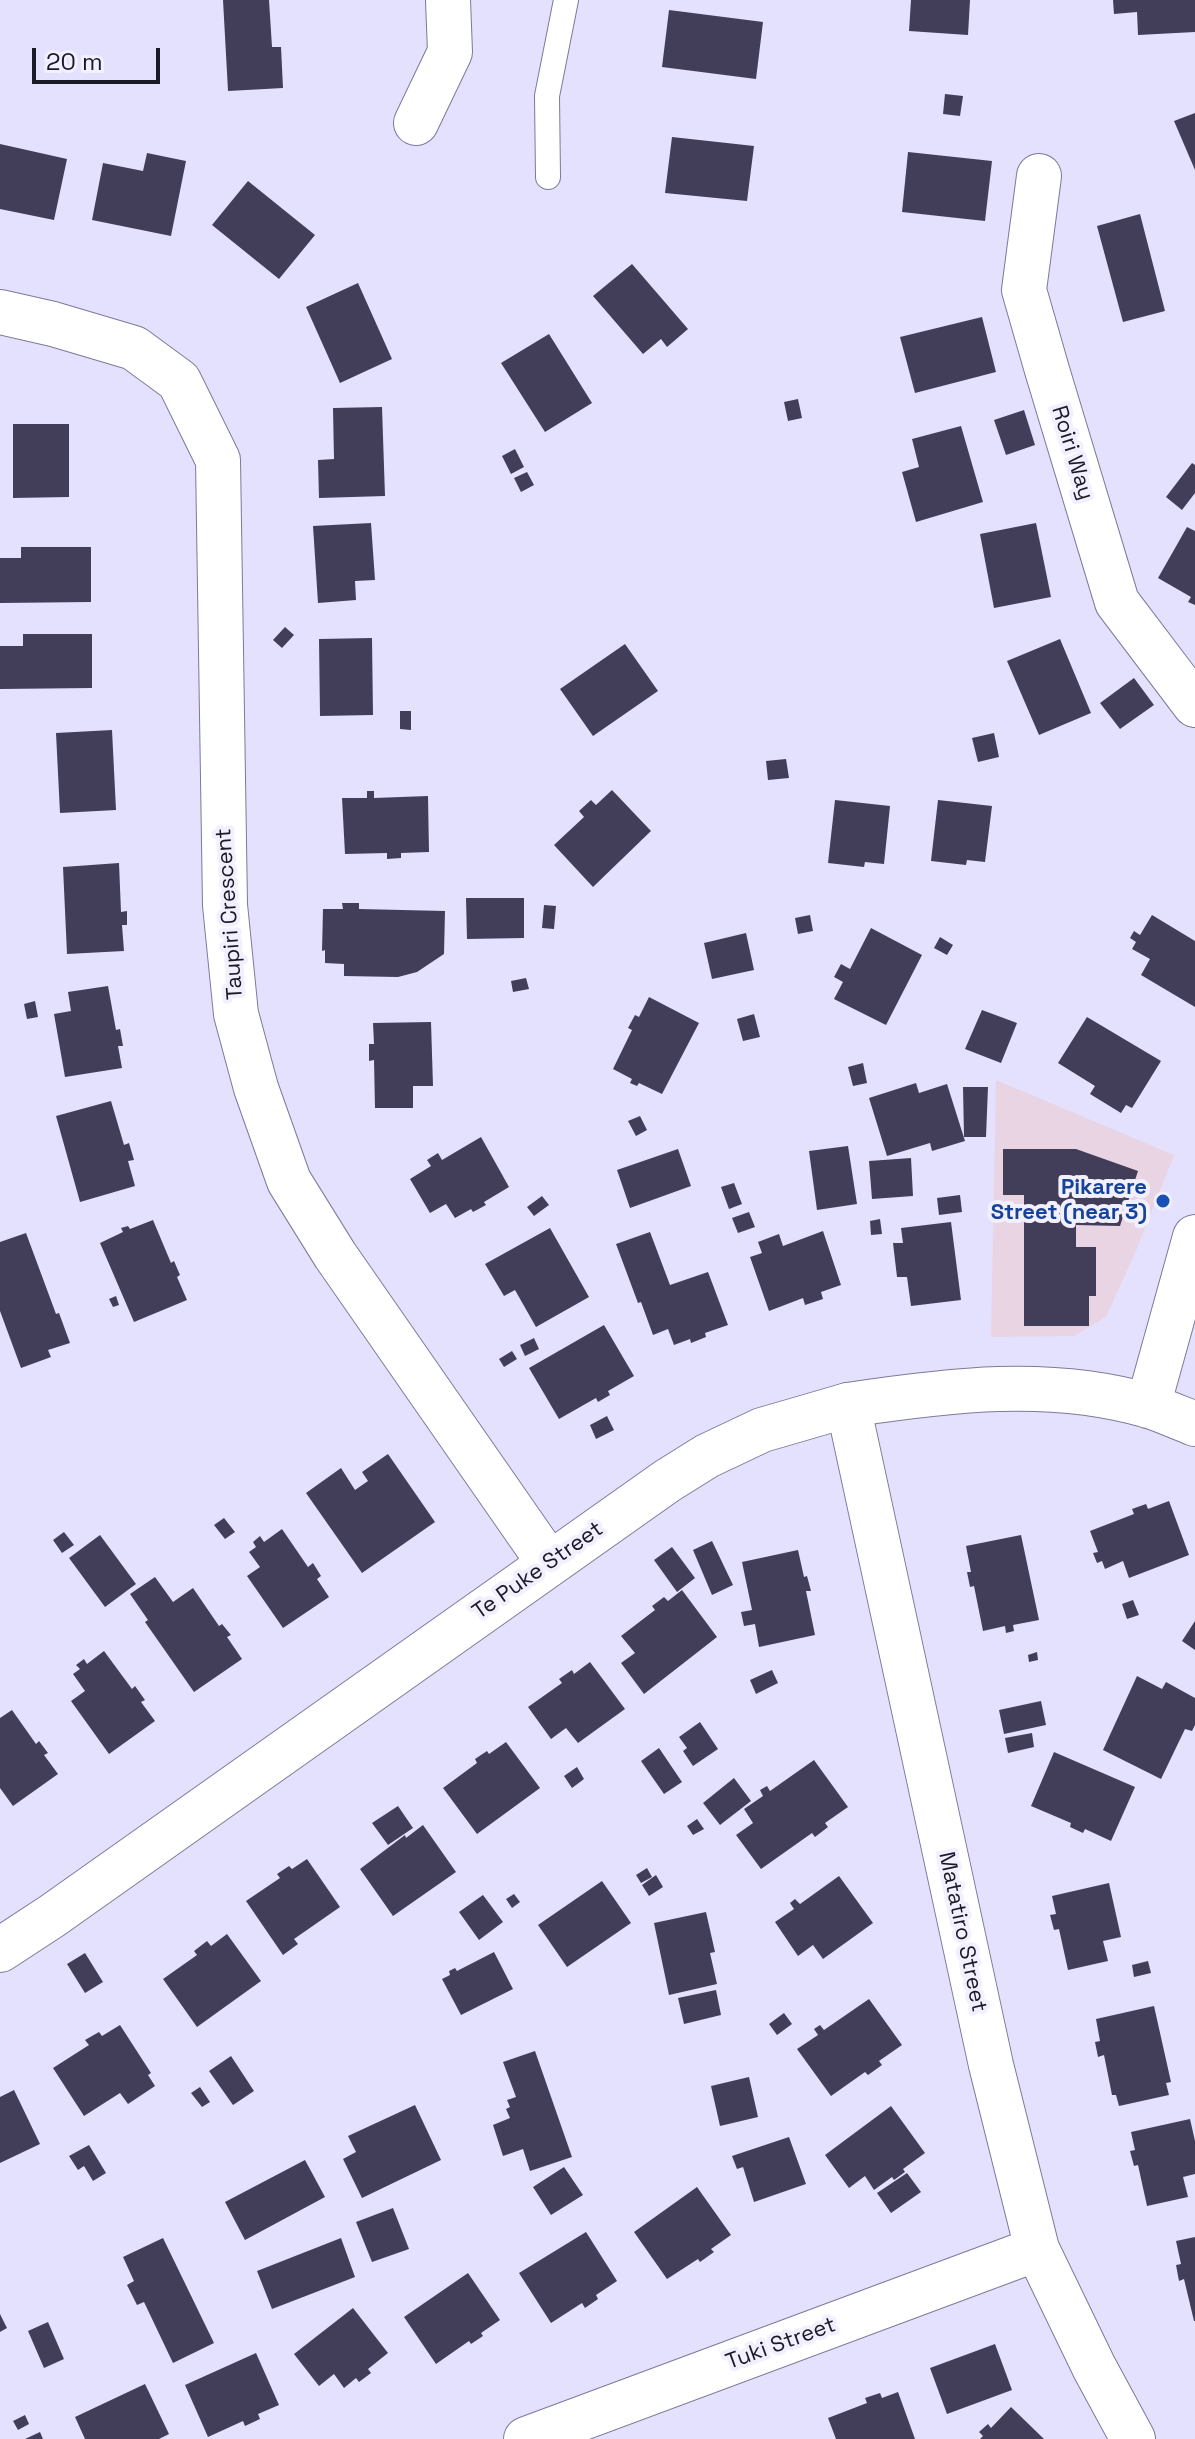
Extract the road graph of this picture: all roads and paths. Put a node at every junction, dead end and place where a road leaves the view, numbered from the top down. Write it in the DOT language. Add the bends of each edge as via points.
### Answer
graph roads {
  1 [pos="448,0"];
  2 [pos="566,0"];
  3 [pos="416,123"];
  4 [pos="1039,176"];
  5 [pos="548,177"];
  6 [pos="0,312"];
  7 [pos="1195,705"];
  8 [pos="1195,1237"];
  9 [pos="848,1405"];
  10 [pos="1148,1406"];
  11 [pos="1195,1424"];
  12 [pos="549,1563"];
  13 [pos="0,1950"];
  14 [pos="1037,2249"];
  15 [pos="526,2439"];
  16 [pos="1133,2439"];
  1 -- 3 [label="street" via="450,52"];
  2 -- 5 [label="lane" via="547,96"];
  4 -- 7 [label="street, Roiri Way" via="1024,290 1047,370 1117,602"];
  6 -- 12 [label="street, Taupiri Crescent" via="134,348 179,381 218,460 225,905 236,1014 256,1088 289,1181"];
  8 -- 10 [label="street"];
  9 -- 10 [label="street, Te Puke Street" via="1000,1388 1069,1391"];
  9 -- 12 [label="street, Te Puke Street" via="762,1430 707,1456"];
  9 -- 14 [label="street, Matatiro Street" via="991,2065"];
  10 -- 11 [label="street, Te Puke Street"];
  12 -- 13 [label="street, Te Puke Street"];
  14 -- 15 [label="street, Tuki Street"];
  14 -- 16 [label="street, Matatiro Street"];
}
